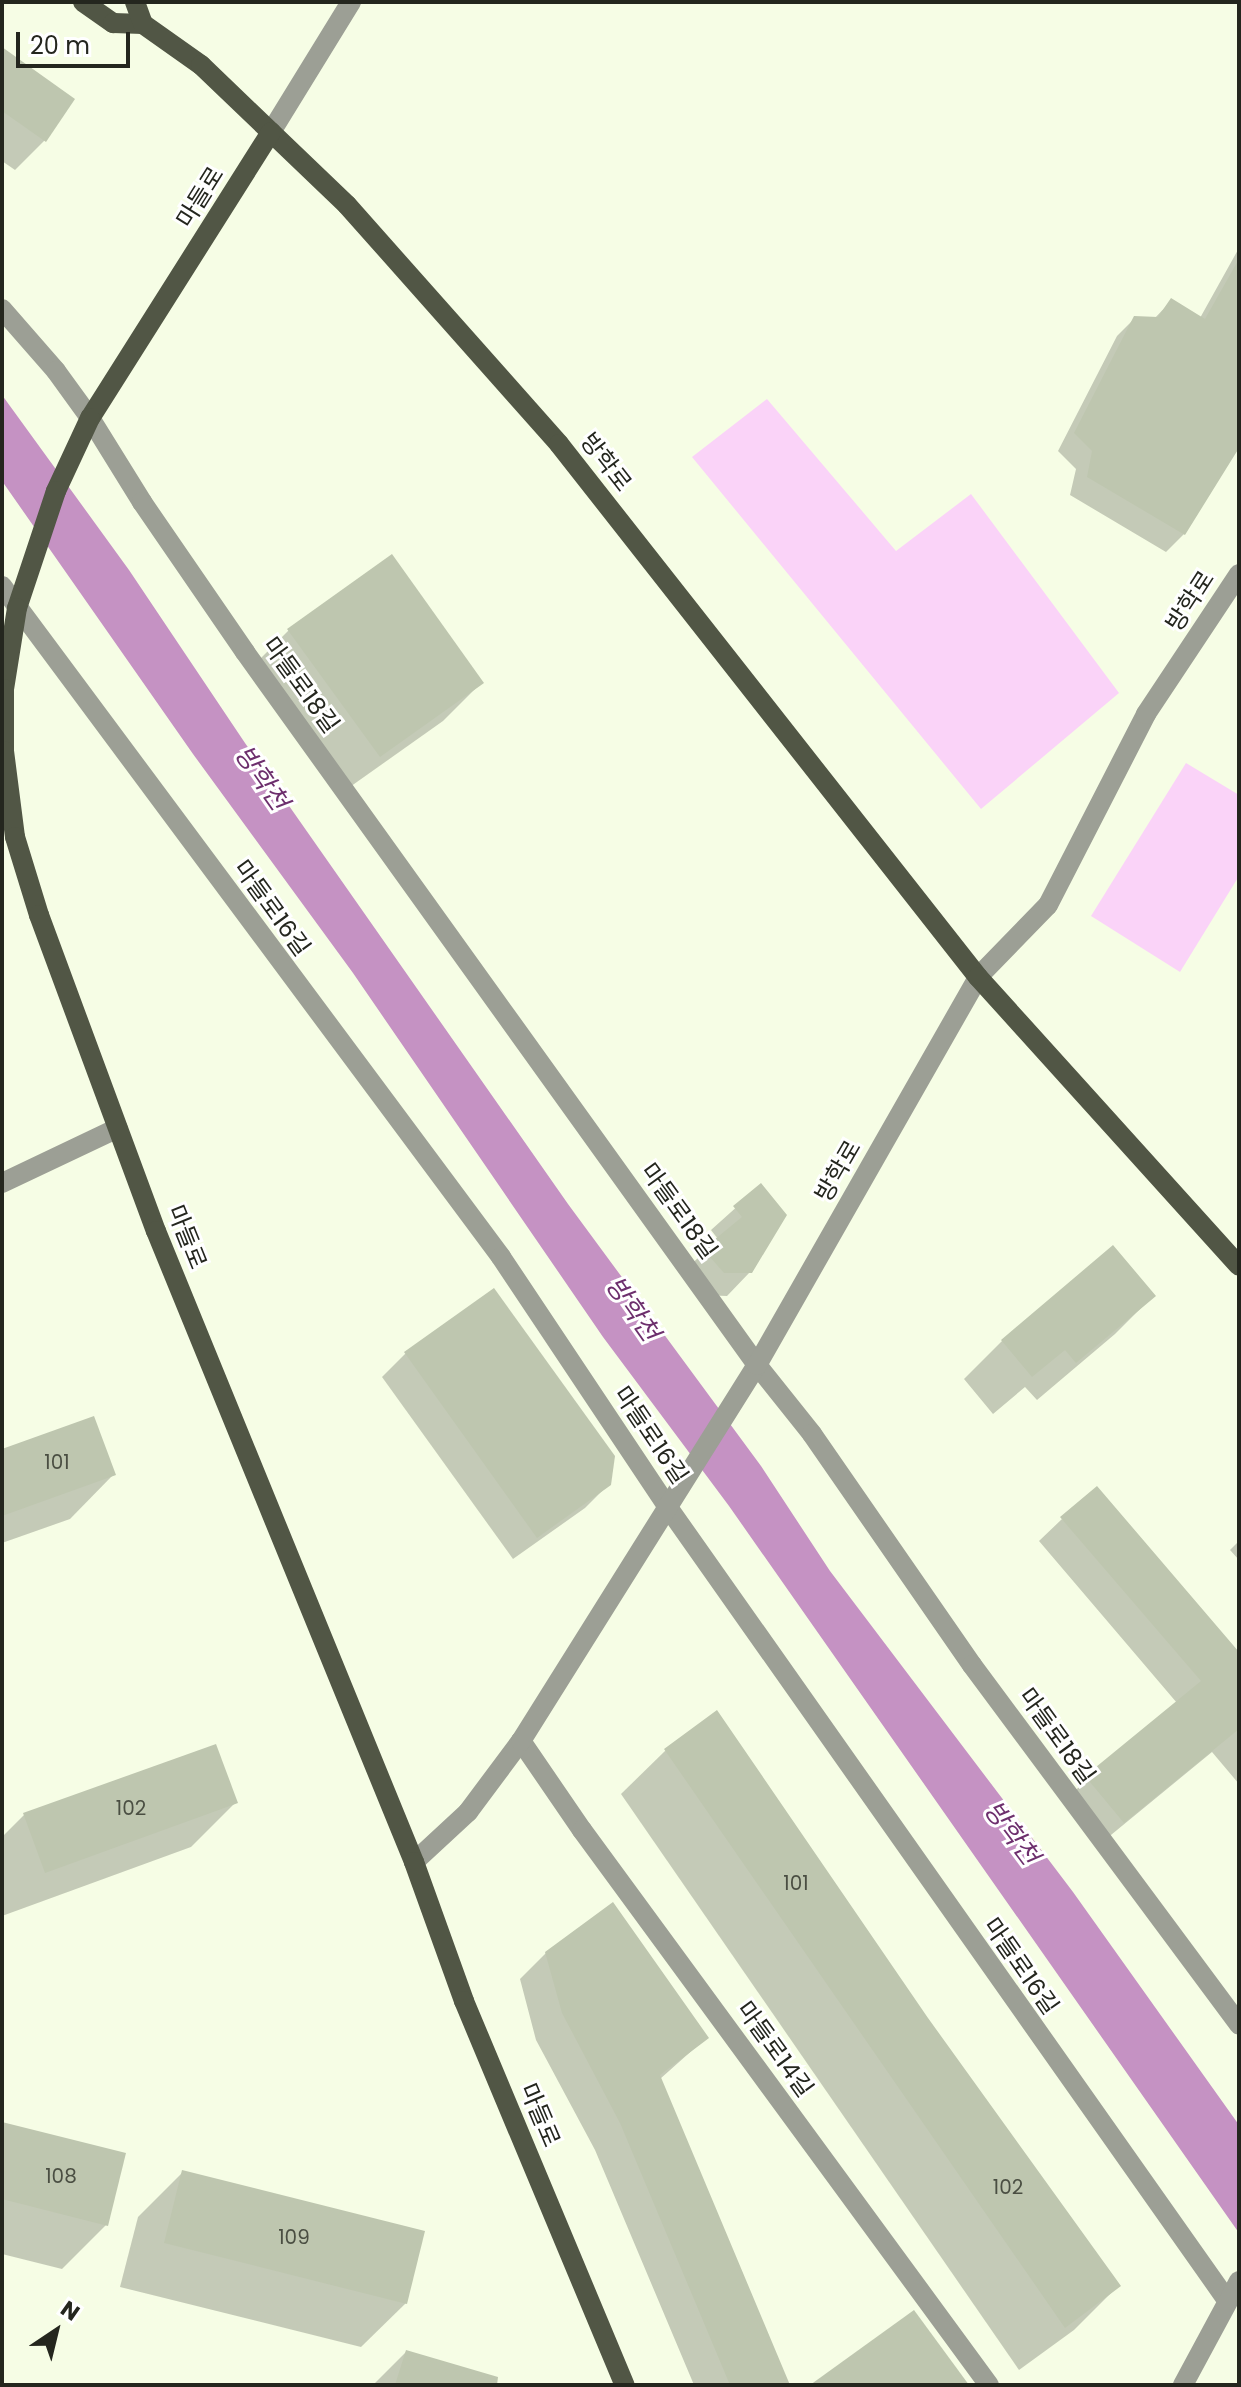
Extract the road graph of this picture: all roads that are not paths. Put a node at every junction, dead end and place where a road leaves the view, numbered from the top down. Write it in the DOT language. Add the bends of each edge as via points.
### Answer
graph roads {
  1 [pos="83,2"];
  2 [pos="135,2"];
  3 [pos="351,2"];
  4 [pos="143,24"];
  5 [pos="271,132"];
  6 [pos="2,309"];
  7 [pos="90,418"];
  8 [pos="1239,574"];
  9 [pos="2,586"];
  10 [pos="17,608"];
  11 [pos="978,977"];
  12 [pos="118,1128"];
  13 [pos="2,1183"];
  14 [pos="1239,1266"];
  15 [pos="757,1365"];
  16 [pos="673,1498"];
  17 [pos="521,1741"];
  18 [pos="414,1862"];
  19 [pos="1239,2025"];
  20 [pos="1239,2281"];
  21 [pos="1227,2300"];
  22 [pos="625,2385"];
  23 [pos="989,2385"];
  24 [pos="1183,2385"];
  1 -- 4 [label="main road, 방학로" via="113,23"];
  2 -- 4 [label="main road"];
  3 -- 5 [label="street, 마들로"];
  4 -- 5 [label="main road, 방학로" via="201,65"];
  5 -- 7 [label="main road, 마들로"];
  5 -- 11 [label="main road, 방학로" via="347,205 559,444"];
  6 -- 7 [label="street"];
  7 -- 10 [label="main road, 마들로" via="69,459"];
  7 -- 15 [label="street, 마들로18길" via="245,652"];
  8 -- 11 [label="street, 방학로" via="1146,714 1048,905"];
  9 -- 10 [label="street"];
  10 -- 12 [label="main road, 마들로" via="4,689 4,751 15,837"];
  10 -- 16 [label="street, 마들로16길" via="501,1257"];
  11 -- 14 [label="main road, 방학로"];
  11 -- 15 [label="street, 방학로"];
  12 -- 13 [label="street"];
  12 -- 18 [label="main road, 마들로"];
  15 -- 16 [label="street, 방학로"];
  15 -- 19 [label="street, 마들로18길"];
  16 -- 17 [label="street"];
  16 -- 21 [label="street, 마들로16길"];
  17 -- 18 [label="street" via="468,1812"];
  17 -- 23 [label="street, 마들로14길"];
  18 -- 22 [label="main road, 마들로" via="464,2001"];
  20 -- 21 [label="street"];
  21 -- 24 [label="street"];
}
